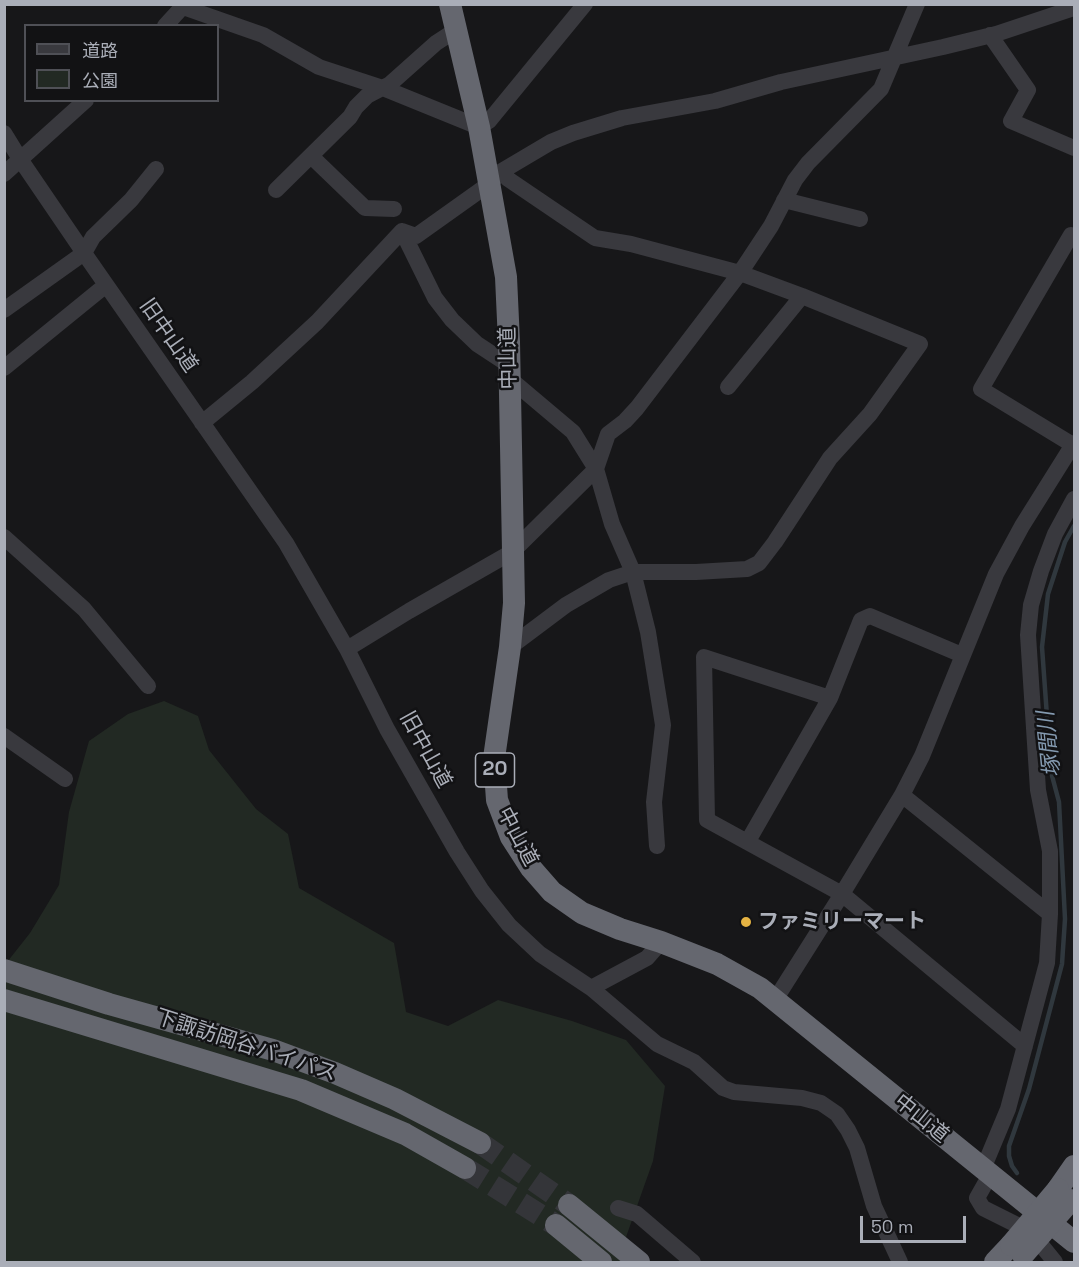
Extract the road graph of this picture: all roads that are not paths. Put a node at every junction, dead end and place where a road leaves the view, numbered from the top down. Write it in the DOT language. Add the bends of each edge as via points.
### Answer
graph roads {
  1 [pos="450,4"];
  2 [pos="585,4"];
  3 [pos="917,4"];
  4 [pos="184,6"];
  5 [pos="1074,8"];
  6 [pos="167,24"];
  7 [pos="456,30"];
  8 [pos="990,35"];
  9 [pos="894,58"];
  10 [pos="383,88"];
  11 [pos="84,102"];
  12 [pos="479,127"];
  13 [pos="4,133"];
  14 [pos="1074,148"];
  15 [pos="311,156"];
  16 [pos="20,159"];
  17 [pos="156,169"];
  18 [pos="4,174"];
  19 [pos="496,178"];
  20 [pos="276,190"];
  21 [pos="784,200"];
  22 [pos="394,209"];
  23 [pos="860,219"];
  24 [pos="402,231"];
  25 [pos="1074,236"];
  26 [pos="84,253"];
  27 [pos="740,273"];
  28 [pos="106,285"];
  29 [pos="802,296"];
  30 [pos="4,310"];
  31 [pos="4,368"];
  32 [pos="509,371"];
  33 [pos="728,387"];
  34 [pos="202,423"];
  35 [pos="1074,444"];
  36 [pos="596,469"];
  37 [pos="1074,499"];
  38 [pos="4,537"];
  39 [pos="512,552"];
  40 [pos="633,572"];
  41 [pos="510,647"];
  42 [pos="347,650"];
  43 [pos="963,655"];
  44 [pos="148,686"];
  45 [pos="830,698"];
  46 [pos="4,736"];
  47 [pos="65,779"];
  48 [pos="902,795"];
  49 [pos="748,841"];
  50 [pos="657,846"];
  51 [pos="842,894"];
  52 [pos="1050,914"];
  53 [pos="661,942"];
  54 [pos="4,970"];
  55 [pos="591,988"];
  56 [pos="4,1000"];
  57 [pos="774,1000"];
  58 [pos="1025,1046"];
  59 [pos="480,1143"];
  60 [pos="1074,1166"];
  61 [pos="465,1168"];
  62 [pos="986,1172"];
  63 [pos="1068,1194"];
  64 [pos="569,1205"];
  65 [pos="618,1208"];
  66 [pos="556,1225"];
  67 [pos="1074,1242"];
  68 [pos="1017,1254"];
  69 [pos="601,1263"];
  70 [pos="639,1263"];
  71 [pos="693,1263"];
  72 [pos="900,1263"];
  73 [pos="995,1263"];
  74 [pos="1056,1263"];
  1 -- 7 [label="highway, 中山道 / 20"];
  2 -- 12 [label="street" via="489,121"];
  3 -- 9 [label="street"];
  4 -- 6 [label="street"];
  4 -- 10 [label="street" via="262,35 319,67"];
  5 -- 8 [label="street"];
  7 -- 10 [label="street"];
  7 -- 12 [label="highway, 中山道 / 20"];
  8 -- 9 [label="street"];
  8 -- 14 [label="street" via="1028,90 1011,121"];
  9 -- 19 [label="street" via="781,82 715,101 622,118 551,142"];
  9 -- 21 [label="street" via="881,89 808,163"];
  10 -- 12 [label="street"];
  10 -- 15 [label="street" via="367,96"];
  11 -- 16 [label="street"];
  12 -- 19 [label="highway, 中山道 / 20"];
  13 -- 16 [label="street, 旧中山道"];
  15 -- 20 [label="street"];
  15 -- 22 [label="street" via="365,208"];
  16 -- 18 [label="street"];
  16 -- 26 [label="street, 旧中山道"];
  17 -- 26 [label="street" via="93,237"];
  19 -- 24 [label="street" via="416,236"];
  19 -- 27 [label="street" via="508,179 595,237"];
  19 -- 32 [label="highway, 中山道 / 20" via="506,277"];
  21 -- 23 [label="street"];
  21 -- 27 [label="street"];
  24 -- 32 [label="street" via="435,298 452,320"];
  24 -- 34 [label="street" via="317,322"];
  25 -- 35 [label="street" via="1071,235 981,389"];
  26 -- 28 [label="street, 旧中山道"];
  26 -- 30 [label="street"];
  27 -- 29 [label="street"];
  27 -- 36 [label="street" via="637,408 608,434"];
  28 -- 31 [label="street"];
  28 -- 34 [label="street, 旧中山道"];
  29 -- 33 [label="street"];
  29 -- 40 [label="street" via="920,344 870,414 830,458 759,562 747,569"];
  32 -- 36 [label="street" via="573,432"];
  32 -- 39 [label="highway, 中山道 / 20"];
  34 -- 42 [label="street, 旧中山道" via="286,543"];
  35 -- 43 [label="street" via="996,574"];
  36 -- 39 [label="street"];
  36 -- 40 [label="street" via="612,524"];
  37 -- 52 [label="street" via="1054,534 1041,571 1031,605 1028,635 1038,790 1050,851"];
  38 -- 44 [label="street" via="84,609"];
  39 -- 41 [label="highway, 中山道 / 20" via="514,603"];
  39 -- 42 [label="street"];
  40 -- 41 [label="street" via="609,580 566,604"];
  40 -- 50 [label="street" via="648,632 663,725 654,801"];
  41 -- 53 [label="highway, 中山道 / 20" via="494,758 497,800 512,837 531,868 559,897 582,913"];
  42 -- 55 [label="street, 旧中山道" via="387,729 482,891 509,925 540,954"];
  43 -- 45 [label="street" via="870,616 861,620"];
  43 -- 48 [label="street"];
  45 -- 49 [label="street"];
  45 -- 49 [label="street" via="704,657 707,819"];
  46 -- 47 [label="street"];
  48 -- 51 [label="street"];
  48 -- 52 [label="street"];
  49 -- 51 [label="street"];
  51 -- 57 [label="street"];
  51 -- 58 [label="street"];
  52 -- 58 [label="street" via="1047,963"];
  53 -- 55 [label="street" via="647,958"];
  53 -- 57 [label="highway, 中山道 / 20" via="717,964"];
  54 -- 59 [label="highway, 下諏訪岡谷バイパス" via="294,1058 395,1099"];
  55 -- 72 [label="street, 旧中山道" via="657,1044 694,1062 723,1088 802,1098 837,1114 857,1148 874,1206"];
  56 -- 61 [label="highway, 下諏訪岡谷バイパス" via="301,1090 405,1134"];
  57 -- 62 [label="highway, 中山道 / 20"];
  58 -- 62 [label="street"];
  60 -- 63 [label="highway"];
  62 -- 67 [label="highway, 中山道 / 20"];
  62 -- 74 [label="street" via="977,1198 983,1208 1017,1225"];
  63 -- 68 [label="highway, bridge"];
  64 -- 70 [label="highway"];
  65 -- 71 [label="street" via="637,1214"];
  66 -- 69 [label="highway"];
  68 -- 73 [label="highway"];
}
